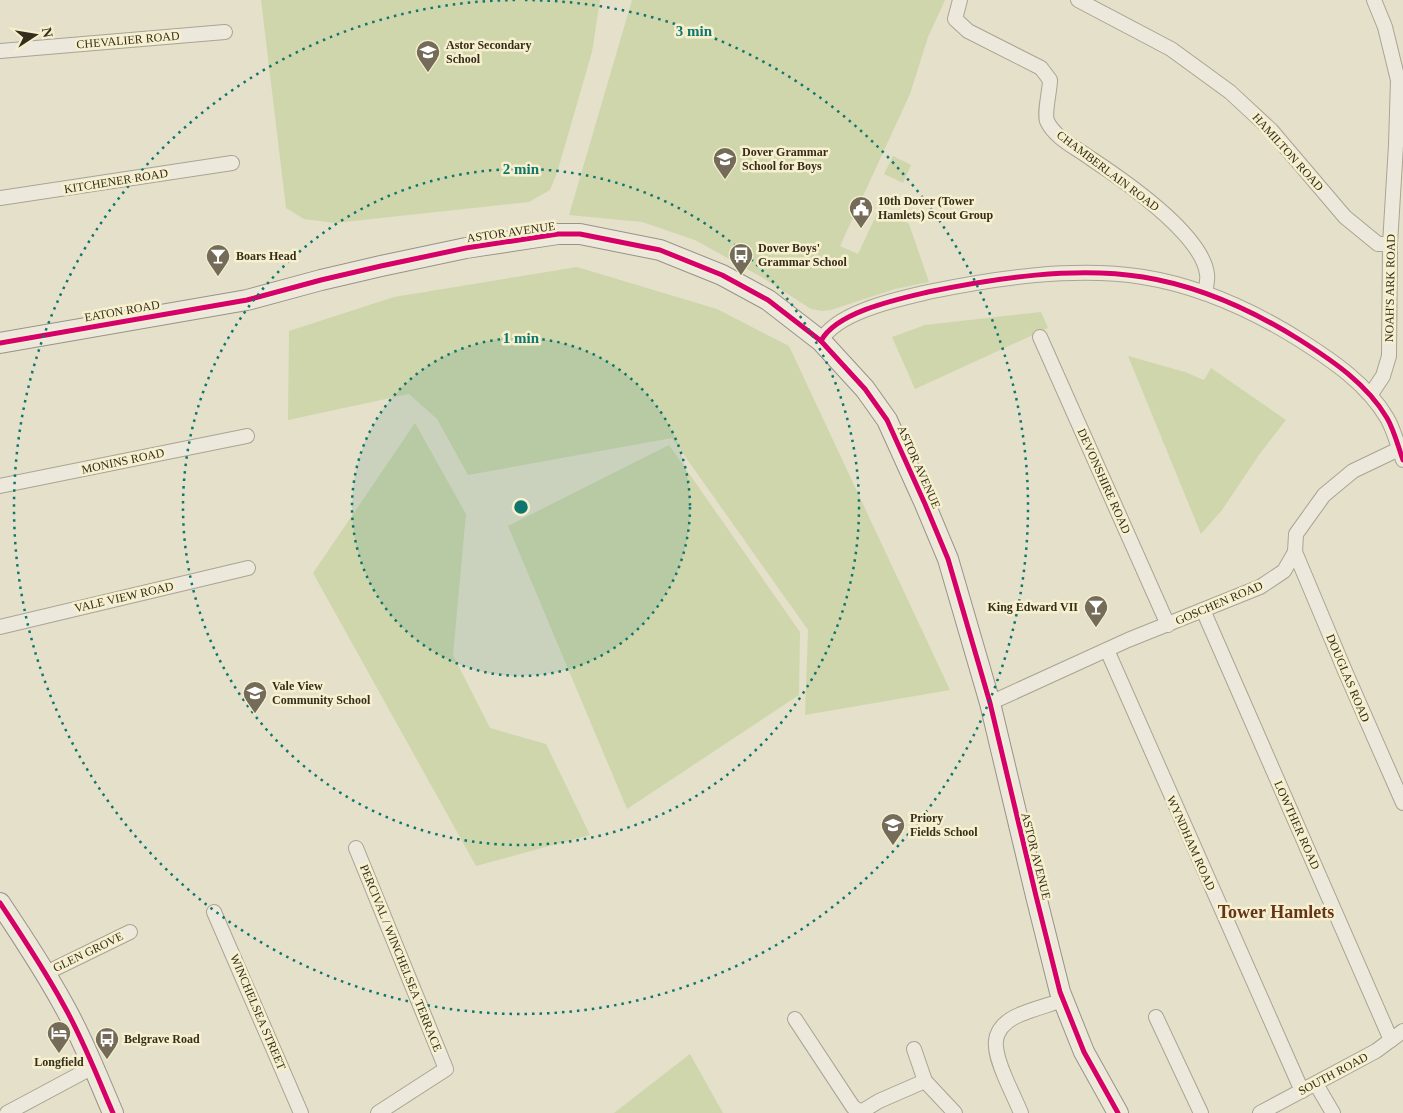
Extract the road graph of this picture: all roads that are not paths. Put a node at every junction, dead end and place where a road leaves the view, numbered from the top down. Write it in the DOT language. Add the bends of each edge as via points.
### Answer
graph roads {
  1 [pos="960,0"];
  2 [pos="1078,0"];
  3 [pos="1374,0"];
  4 [pos="225,32"];
  5 [pos="0,51"];
  6 [pos="1400,126"];
  7 [pos="232,163"];
  8 [pos="0,198"];
  9 [pos="1390,244"];
  10 [pos="1205,293"];
  11 [pos="247,300"];
  12 [pos="1040,337"];
  13 [pos="821,341"];
  14 [pos="0,342"];
  15 [pos="1371,394"];
  16 [pos="247,436"];
  17 [pos="1401,454"];
  18 [pos="0,486"];
  19 [pos="1295,552"];
  20 [pos="248,568"];
  21 [pos="1203,610"];
  22 [pos="1168,625"];
  23 [pos="0,627"];
  24 [pos="1107,650"];
  25 [pos="990,703"];
  26 [pos="1403,803"];
  27 [pos="356,848"];
  28 [pos="0,902"];
  29 [pos="214,912"];
  30 [pos="130,932"];
  31 [pos="46,973"];
  32 [pos="1063,1000"];
  33 [pos="1156,1016"];
  34 [pos="795,1019"];
  35 [pos="1403,1031"];
  36 [pos="1391,1040"];
  37 [pos="914,1049"];
  38 [pos="93,1067"];
  39 [pos="925,1080"];
  40 [pos="1316,1084"];
  41 [pos="1302,1091"];
  42 [pos="861,1112"];
  43 [pos="7,1113"];
  44 [pos="113,1113"];
  45 [pos="301,1113"];
  46 [pos="378,1113"];
  47 [pos="955,1113"];
  48 [pos="1021,1113"];
  49 [pos="1118,1113"];
  50 [pos="1201,1113"];
  51 [pos="1260,1113"];
  52 [pos="1333,1113"];
  1 -- 10 [label="street, CHAMBERLAIN ROAD" via="954,19 968,31 1040,68 1050,80 1046,120 1057,136 1124,180 1171,219 1202,259 1207,274"];
  2 -- 9 [label="street, HAMILTON ROAD" via="1172,49 1230,92 1271,130 1345,217 1378,244"];
  3 -- 6 [label="street, NOAH'S ARK ROAD" via="1385,27 1398,80"];
  4 -- 5 [label="street, CHEVALIER ROAD"];
  6 -- 9 [label="street, NOAH'S ARK ROAD"];
  7 -- 8 [label="street, KITCHENER ROAD"];
  9 -- 15 [label="street, NOAH'S ARK ROAD" via="1389,356 1383,376"];
  10 -- 13 [label="street" via="1143,277 1082,272 1028,276 902,298 835,324"];
  10 -- 15 [label="street" via="1250,311 1283,329 1332,360"];
  11 -- 13 [label="street, ASTOR AVENUE" via="457,250 558,234 580,234 660,250 722,275 768,300"];
  11 -- 14 [label="street, EATON ROAD"];
  12 -- 22 [label="street, DEVONSHIRE ROAD"];
  13 -- 25 [label="street, ASTOR AVENUE" via="865,389 887,420 900,446 948,559"];
  15 -- 17 [label="street" via="1388,419"];
  16 -- 18 [label="street, MONINS ROAD"];
  17 -- 19 [label="street, GOSCHEN ROAD" via="1353,471 1324,495 1296,534"];
  19 -- 21 [label="street, GOSCHEN ROAD" via="1284,571 1260,587"];
  19 -- 26 [label="street, DOUGLAS ROAD"];
  20 -- 23 [label="street, VALE VIEW ROAD"];
  21 -- 22 [label="street, GOSCHEN ROAD"];
  21 -- 36 [label="street, LOWTHER ROAD"];
  22 -- 24 [label="street, GOSCHEN ROAD"];
  24 -- 25 [label="street, GOSCHEN ROAD"];
  24 -- 41 [label="street, WYNDHAM ROAD"];
  25 -- 32 [label="street, ASTOR AVENUE"];
  27 -- 46 [label="street, PERCIVAL / WINCHELSEA TERRACE" via="446,1069"];
  28 -- 31 [label="street"];
  29 -- 45 [label="street, WINCHELSEA STREET"];
  30 -- 31 [label="street, GLEN GROVE"];
  31 -- 38 [label="street"];
  32 -- 48 [label="street" via="1018,1015 1008,1021 996,1037 998,1061"];
  32 -- 49 [label="street, ASTOR AVENUE" via="1084,1052"];
  33 -- 50 [label="street"];
  34 -- 42 [label="street" via="853,1107"];
  35 -- 36 [label="street, SOUTH ROAD"];
  36 -- 40 [label="street, SOUTH ROAD"];
  37 -- 39 [label="street"];
  38 -- 43 [label="street"];
  38 -- 44 [label="street"];
  39 -- 42 [label="street" via="879,1100"];
  39 -- 47 [label="street"];
  40 -- 41 [label="street, SOUTH ROAD"];
  40 -- 52 [label="street"];
  41 -- 51 [label="street, SOUTH ROAD"];
}
